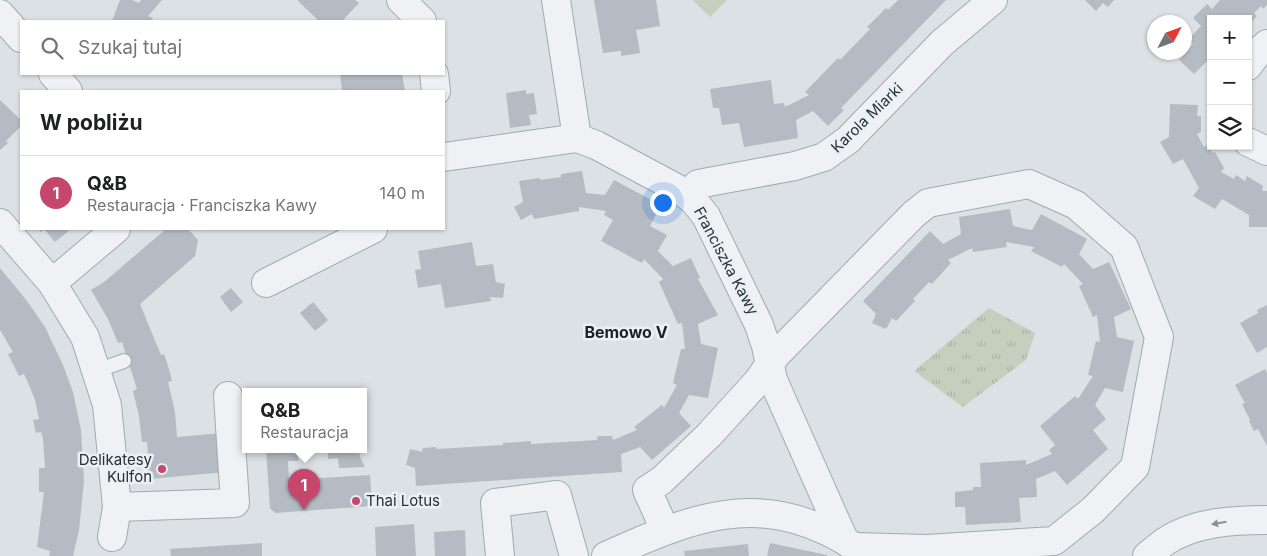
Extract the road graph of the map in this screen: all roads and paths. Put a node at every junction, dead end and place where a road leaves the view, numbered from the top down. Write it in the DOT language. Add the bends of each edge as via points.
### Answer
graph roads {
  1 [pos="401,0"];
  2 [pos="556,0"];
  3 [pos="993,0"];
  4 [pos="0,14"];
  5 [pos="421,20"];
  6 [pos="20,37"];
  7 [pos="1267,44"];
  8 [pos="1252,61"];
  9 [pos="54,75"];
  10 [pos="434,75"];
  11 [pos="67,90"];
  12 [pos="436,90"];
  13 [pos="577,138"];
  14 [pos="1252,144"];
  15 [pos="1267,151"];
  16 [pos="445,153"];
  17 [pos="688,195"];
  18 [pos="0,223"];
  19 [pos="115,230"];
  20 [pos="371,230"];
  21 [pos="52,283"];
  22 [pos="266,283"];
  23 [pos="124,361"];
  24 [pos="770,363"];
  25 [pos="96,371"];
  26 [pos="228,396"];
  27 [pos="117,507"];
  28 [pos="1267,520"];
  29 [pos="665,530"];
  30 [pos="112,538"];
  31 [pos="855,548"];
  32 [pos="1055,548"];
  33 [pos="500,556"];
  34 [pos="574,556"];
  35 [pos="606,556"];
  36 [pos="1147,556"];
  1 -- 5 [label="street"];
  2 -- 13 [label="street"];
  3 -- 17 [label="street, Karola Miarki" via="942,43 848,140 824,157 795,166 698,184"];
  4 -- 6 [label="street"];
  7 -- 8 [label="street"];
  9 -- 11 [label="street"];
  10 -- 12 [label="street"];
  13 -- 16 [label="street, Franciszka Kawy"];
  13 -- 17 [label="street, Franciszka Kawy"];
  14 -- 15 [label="street"];
  17 -- 24 [label="street, Franciszka Kawy" via="706,216 763,335"];
  18 -- 21 [label="street"];
  19 -- 21 [label="street"];
  20 -- 22 [label="street"];
  21 -- 25 [label="street" via="85,337"];
  23 -- 25 [label="lane"];
  24 -- 29 [label="street" via="709,435 647,490"];
  24 -- 31 [label="street, Franciszka Kawy" via="778,390"];
  24 -- 32 [label="street" via="928,203 1029,184 1076,205 1124,247 1160,337 1136,467"];
  25 -- 27 [label="street" via="106,405"];
  26 -- 27 [label="street" via="235,503"];
  27 -- 30 [label="street"];
  28 -- 36 [label="street, one-way" via="1241,520 1191,529 1166,541"];
  29 -- 31 [label="street" via="711,516 766,513 824,528"];
  29 -- 35 [label="street"];
  31 -- 32 [label="street"];
  33 -- 34 [label="street" via="495,503 557,495"];
}
